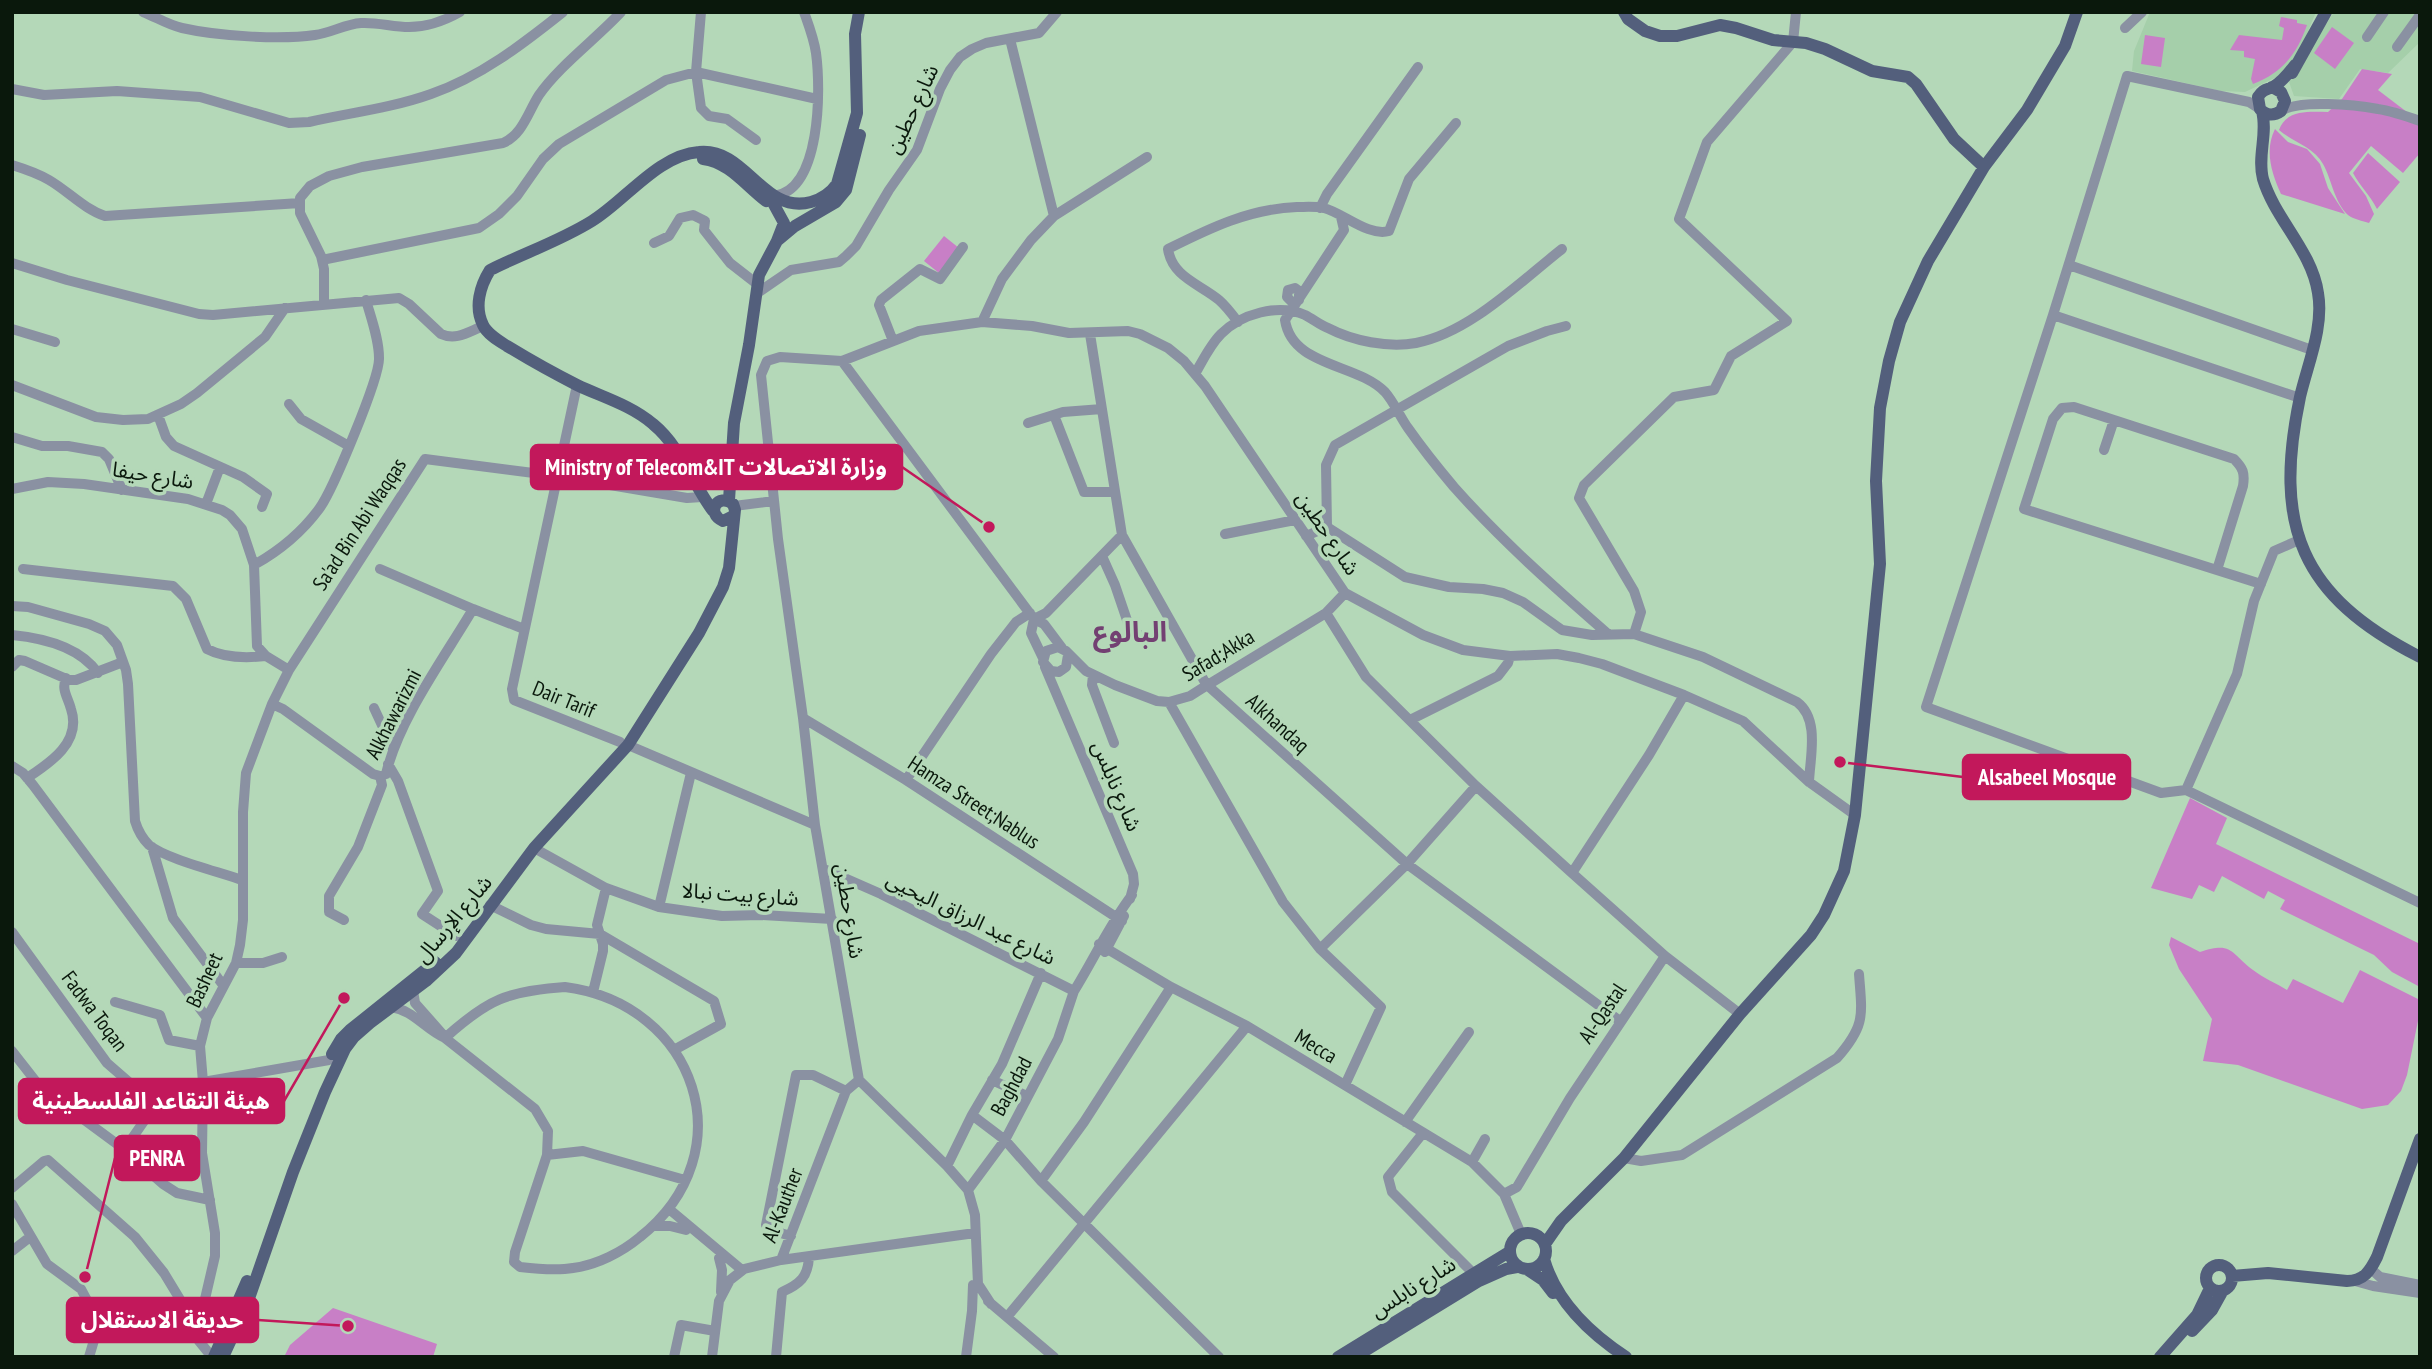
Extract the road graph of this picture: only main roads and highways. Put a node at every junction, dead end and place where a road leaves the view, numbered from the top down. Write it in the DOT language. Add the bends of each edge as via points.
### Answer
graph roads {
  1 [pos="859,12"];
  2 [pos="867,12"];
  3 [pos="1624,12"];
  4 [pos="2077,12"];
  5 [pos="2326,12"];
  6 [pos="2295,65"];
  7 [pos="2266,90"];
  8 [pos="2284,96"];
  9 [pos="2269,111"];
  10 [pos="1984,167"];
  11 [pos="773,196"];
  12 [pos="777,241"];
  13 [pos="486,324"];
  14 [pos="730,483"];
  15 [pos="728,509"];
  16 [pos="2420,657"];
  17 [pos="531,847"];
  18 [pos="2420,1139"];
  19 [pos="1560,1220"];
  20 [pos="1525,1233"];
  21 [pos="1545,1244"];
  22 [pos="1509,1252"];
  23 [pos="1544,1259"];
  24 [pos="1522,1268"];
  25 [pos="2232,1276"];
  26 [pos="2216,1290"];
  27 [pos="217,1354"];
  28 [pos="1338,1357"];
  29 [pos="1355,1357"];
  30 [pos="1619,1357"];
  31 [pos="1626,1357"];
  32 [pos="2160,1357"];
  33 [pos="2169,1357"];
  1 -- 11 [label="main road" via="854,51 857,113 837,184 824,197 807,203 789,203"];
  2 -- 12 [label="main road" via="862,39 864,115 846,190 836,202"];
  3 -- 10 [label="main road" via="1645,31 1660,36 1720,25 1825,49 1872,71 1908,77 1954,139"];
  4 -- 10 [label="main road" via="2065,46 2027,110"];
  5 -- 6 [label="main road"];
  6 -- 7 [label="main road"];
  6 -- 8 [label="main road"];
  7 -- 8 [label="main road" via="2279,89"];
  7 -- 9 [label="main road" via="2258,101"];
  8 -- 9 [label="main road" via="2285,104"];
  9 -- 16 [label="main road" via="2260,163 2263,177 2271,202 2312,272 2320,317 2300,398 2290,466 2299,540 2340,605 2379,635"];
  10 -- 19 [label="main road" via="1928,261 1899,322 1889,361 1880,408 1876,481 1880,564 1855,815 1844,871 1811,935 1740,1014 1624,1158"];
  11 -- 12 [label="main road" via="784,223"];
  11 -- 13 [label="main road" via="766,201 715,161 685,161 639,187 586,232 496,275 485,301"];
  12 -- 14 [label="main road, شارع الإرسال" via="756,289 734,423"];
  13 -- 15 [label="main road" via="656,416 679,440 712,498"];
  13 -- 15 [label="main road" via="496,338 523,355 637,412 655,426 686,466 702,497"];
  14 -- 15 [label="main road, شارع الإرسال"];
  14 -- 15 [label="main road" via="734,499"];
  15 -- 17 [label="main road, شارع الإرسال" via="734,526 723,587 624,744"];
  17 -- 27 [label="main road, شارع الإرسال" via="456,953 354,1037 337,1063 246,1307"];
  17 -- 27 [label="main road, شارع الإرسال" via="429,968 341,1039"];
  18 -- 25 [label="main road" via="2371,1269 2355,1281 2268,1273"];
  19 -- 20 [label="main road"];
  19 -- 21 [label="main road"];
  20 -- 21 [label="main road" via="1538,1236"];
  20 -- 22 [label="main road" via="1512,1241"];
  21 -- 23 [label="main road"];
  22 -- 24 [label="main road" via="1513,1263"];
  22 -- 28 [label="main road, شارع نابلس"];
  23 -- 24 [label="main road" via="1538,1267"];
  23 -- 31 [label="main road" via="1568,1304"];
  24 -- 29 [label="main road, شارع نابلس" via="1506,1269 1479,1281"];
  24 -- 30 [label="main road" via="1543,1280 1567,1311"];
  25 -- 26 [label="main road" via="2231,1284"];
  25 -- 26 [label="main road" via="2225,1266 2212,1267 2206,1277"];
  26 -- 32 [label="main road"];
  26 -- 33 [label="main road" via="2212,1310"];
}
